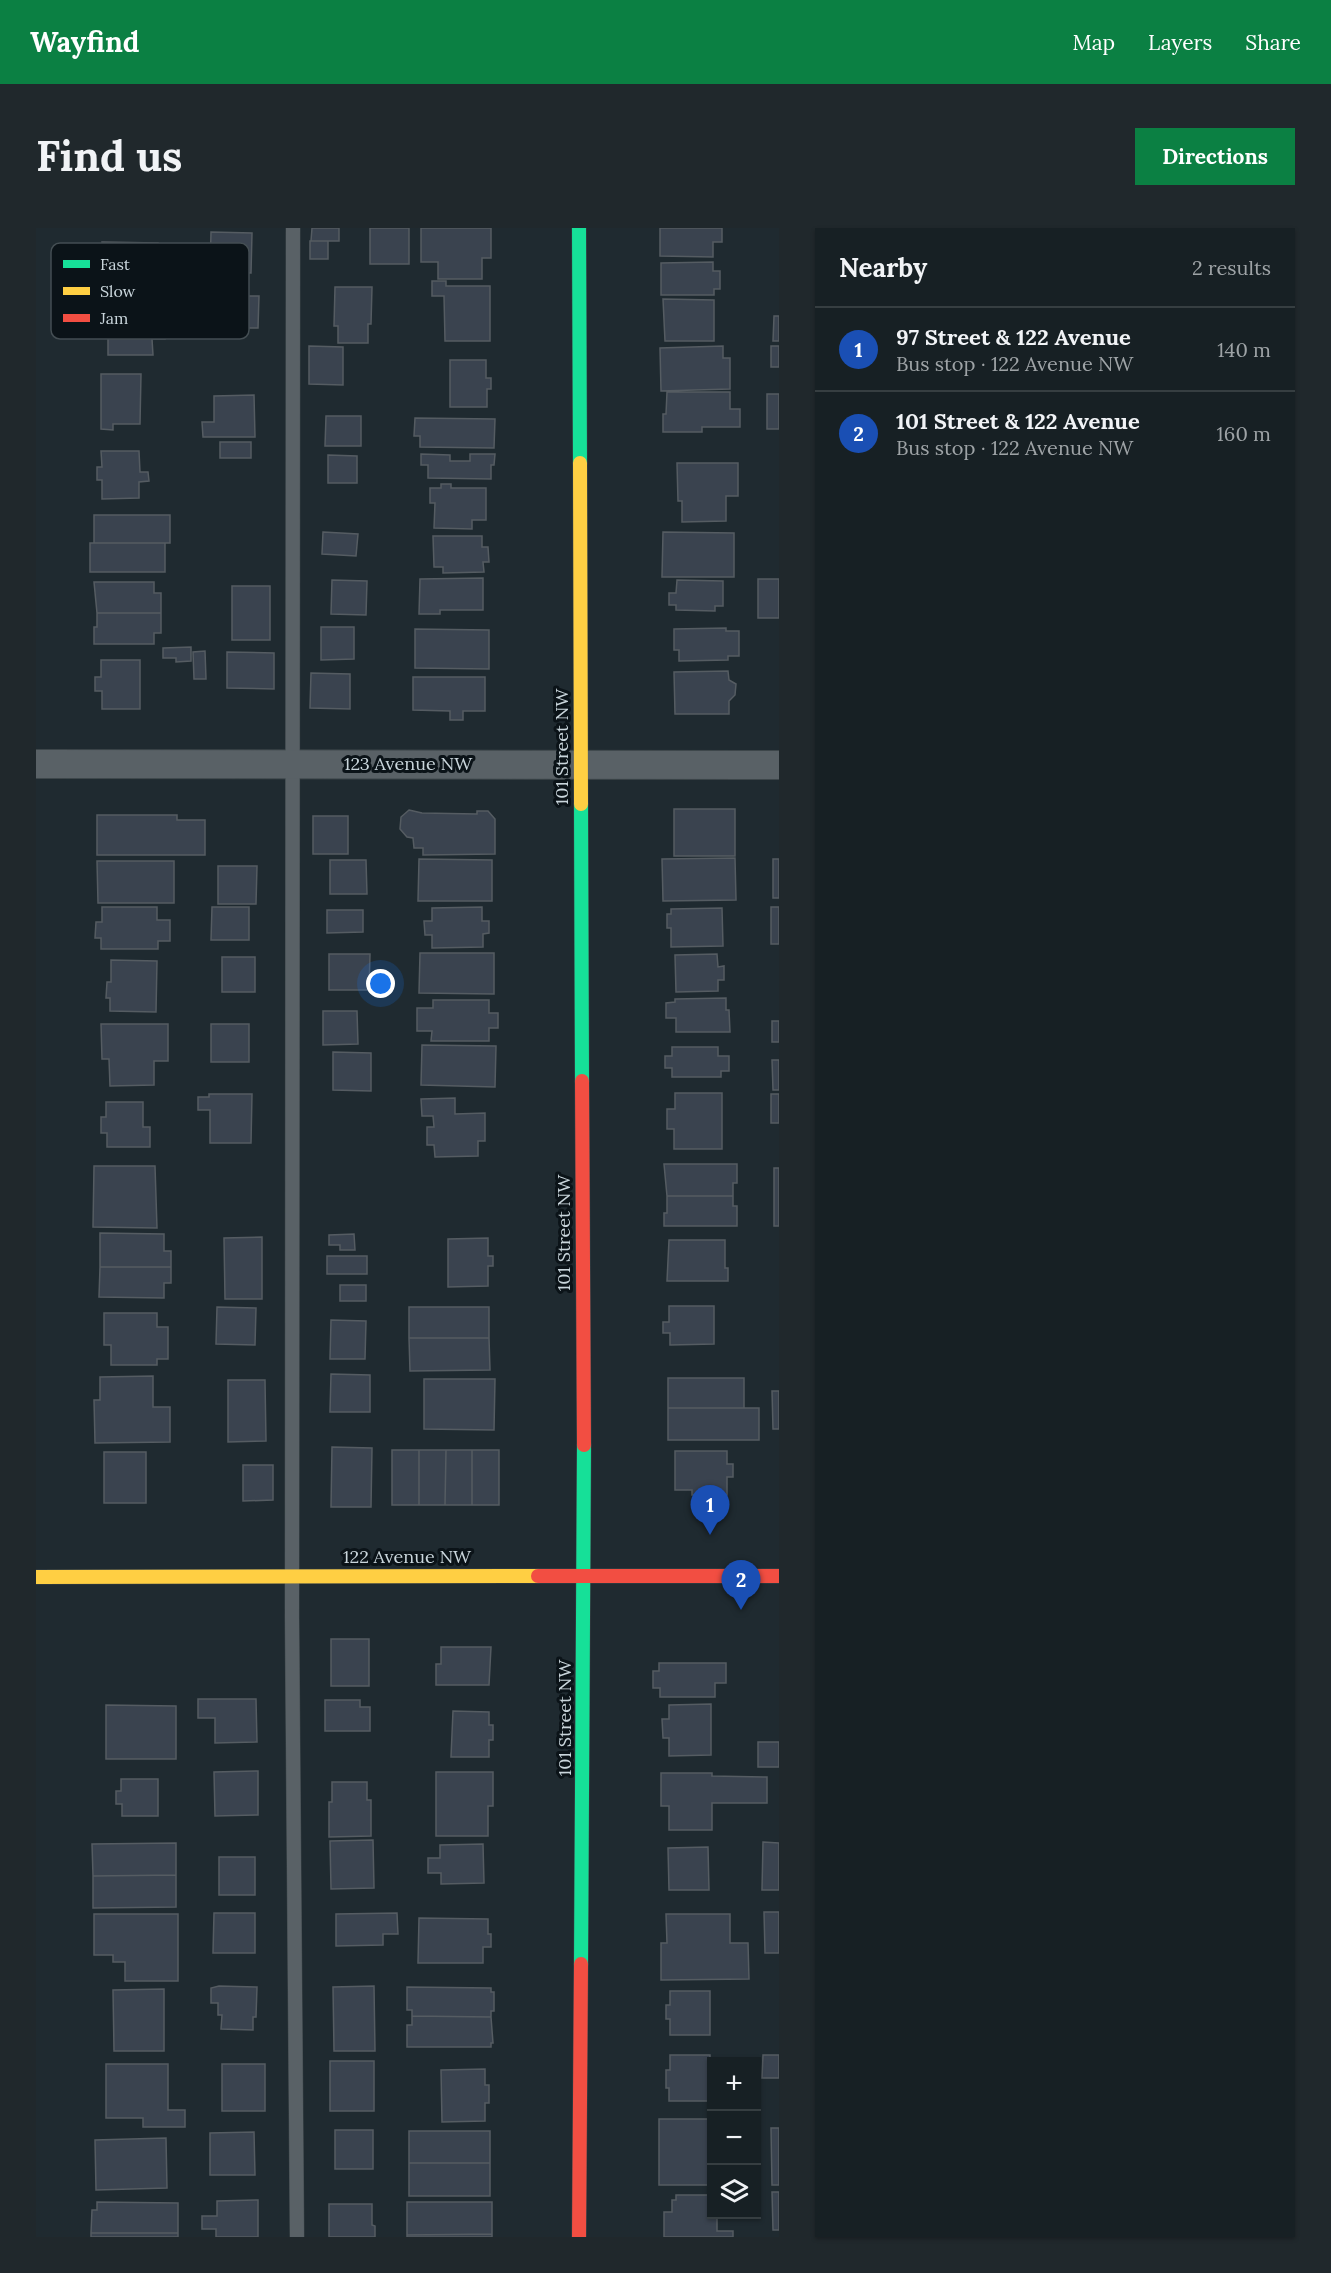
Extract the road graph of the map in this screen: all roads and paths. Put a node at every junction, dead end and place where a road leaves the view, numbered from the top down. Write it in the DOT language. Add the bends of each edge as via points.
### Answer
graph roads {
  1 [pos="293,228"];
  2 [pos="579,228"];
  3 [pos="36,764"];
  4 [pos="293,764"];
  5 [pos="580,764"];
  6 [pos="779,765"];
  7 [pos="293,1575"];
  8 [pos="584,1575"];
  9 [pos="779,1576"];
  10 [pos="36,1577"];
  11 [pos="297,2237"];
  12 [pos="579,2237"];
  1 -- 4 [label="lane"];
  2 -- 5 [label="street, 101 Street NW"];
  3 -- 4 [label="street, 123 Avenue NW"];
  4 -- 5 [label="street, 123 Avenue NW"];
  4 -- 7 [label="lane"];
  5 -- 6 [label="street, 123 Avenue NW"];
  5 -- 8 [label="street, 101 Street NW"];
  7 -- 8 [label="street, 122 Avenue NW"];
  7 -- 10 [label="street, 122 Avenue NW"];
  7 -- 11 [label="lane"];
  8 -- 9 [label="street, 122 Avenue NW"];
  8 -- 12 [label="street, 101 Street NW"];
}
